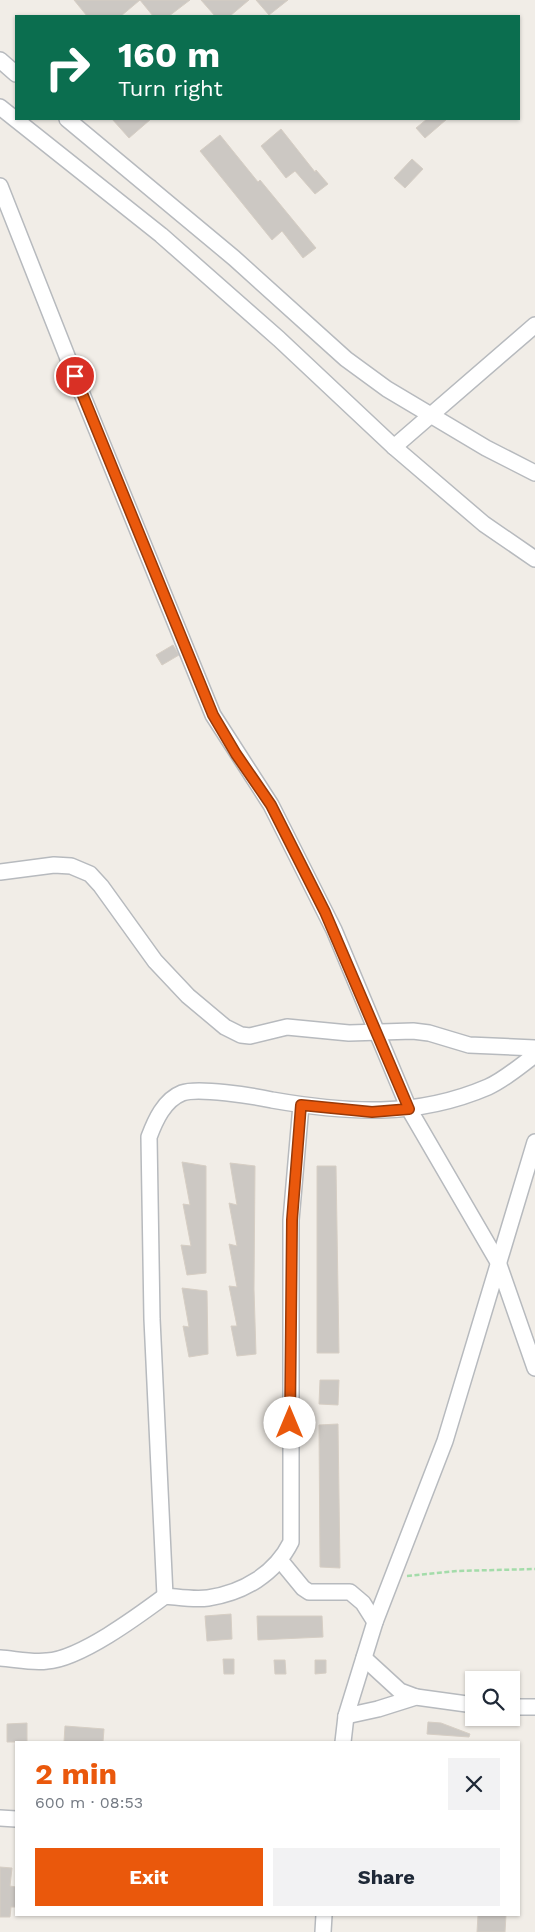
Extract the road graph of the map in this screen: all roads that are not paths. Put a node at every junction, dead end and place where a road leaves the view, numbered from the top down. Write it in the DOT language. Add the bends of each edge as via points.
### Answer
graph roads {
  1 [pos="0,60"];
  2 [pos="15,73"];
  3 [pos="0,107"];
  4 [pos="15,119"];
  5 [pos="16,120"];
  6 [pos="69,120"];
  7 [pos="0,186"];
  8 [pos="535,325"];
  9 [pos="432,414"];
  10 [pos="394,447"];
  11 [pos="535,473"];
  12 [pos="535,559"];
  13 [pos="0,872"];
  14 [pos="378,1032"];
  15 [pos="535,1048"];
  16 [pos="535,1056"];
  17 [pos="301,1105"];
  18 [pos="409,1109"];
  19 [pos="535,1142"];
  20 [pos="498,1262"];
  21 [pos="531,1354"];
  22 [pos="535,1368"];
  23 [pos="280,1560"];
  24 [pos="165,1596"];
  25 [pos="374,1622"];
  26 [pos="0,1658"];
  27 [pos="364,1658"];
  28 [pos="416,1697"];
  29 [pos="465,1704"];
  30 [pos="520,1706"];
  31 [pos="535,1707"];
  32 [pos="346,1716"];
  33 [pos="343,1741"];
  34 [pos="0,1818"];
  35 [pos="15,1819"];
  36 [pos="324,1916"];
  37 [pos="323,1932"];
  1 -- 2 [label="street"];
  3 -- 4 [label="street"];
  5 -- 10 [label="street" via="161,236"];
  6 -- 9 [label="street" via="234,258 346,359 387,389"];
  7 -- 14 [label="street" via="213,715 271,805 334,930"];
  8 -- 9 [label="street"];
  9 -- 10 [label="street"];
  9 -- 11 [label="street" via="486,448"];
  10 -- 12 [label="street" via="484,524"];
  13 -- 14 [label="street" via="54,865 71,866 90,874 168,975 225,1027 241,1035 250,1036 287,1027 349,1033"];
  14 -- 15 [label="street" via="429,1033 469,1045"];
  14 -- 18 [label="street"];
  16 -- 18 [label="street" via="489,1087"];
  17 -- 18 [label="street" via="372,1112"];
  17 -- 23 [label="street" via="292,1220 291,1542"];
  17 -- 24 [label="street" via="235,1093 184,1092 161,1112 149,1137 152,1319"];
  18 -- 20 [label="street"];
  19 -- 20 [label="street"];
  20 -- 21 [label="street"];
  20 -- 25 [label="street" via="445,1441"];
  21 -- 22 [label="street"];
  23 -- 24 [label="street" via="243,1589 207,1598"];
  23 -- 25 [label="street" via="309,1592 350,1592"];
  24 -- 26 [label="street" via="126,1626 76,1652 48,1662"];
  25 -- 27 [label="street"];
  27 -- 28 [label="street" via="400,1690"];
  27 -- 32 [label="street"];
  28 -- 29 [label="street"];
  28 -- 32 [label="street"];
  30 -- 31 [label="street"];
  32 -- 33 [label="street"];
  34 -- 35 [label="street"];
  36 -- 37 [label="street"];
}
